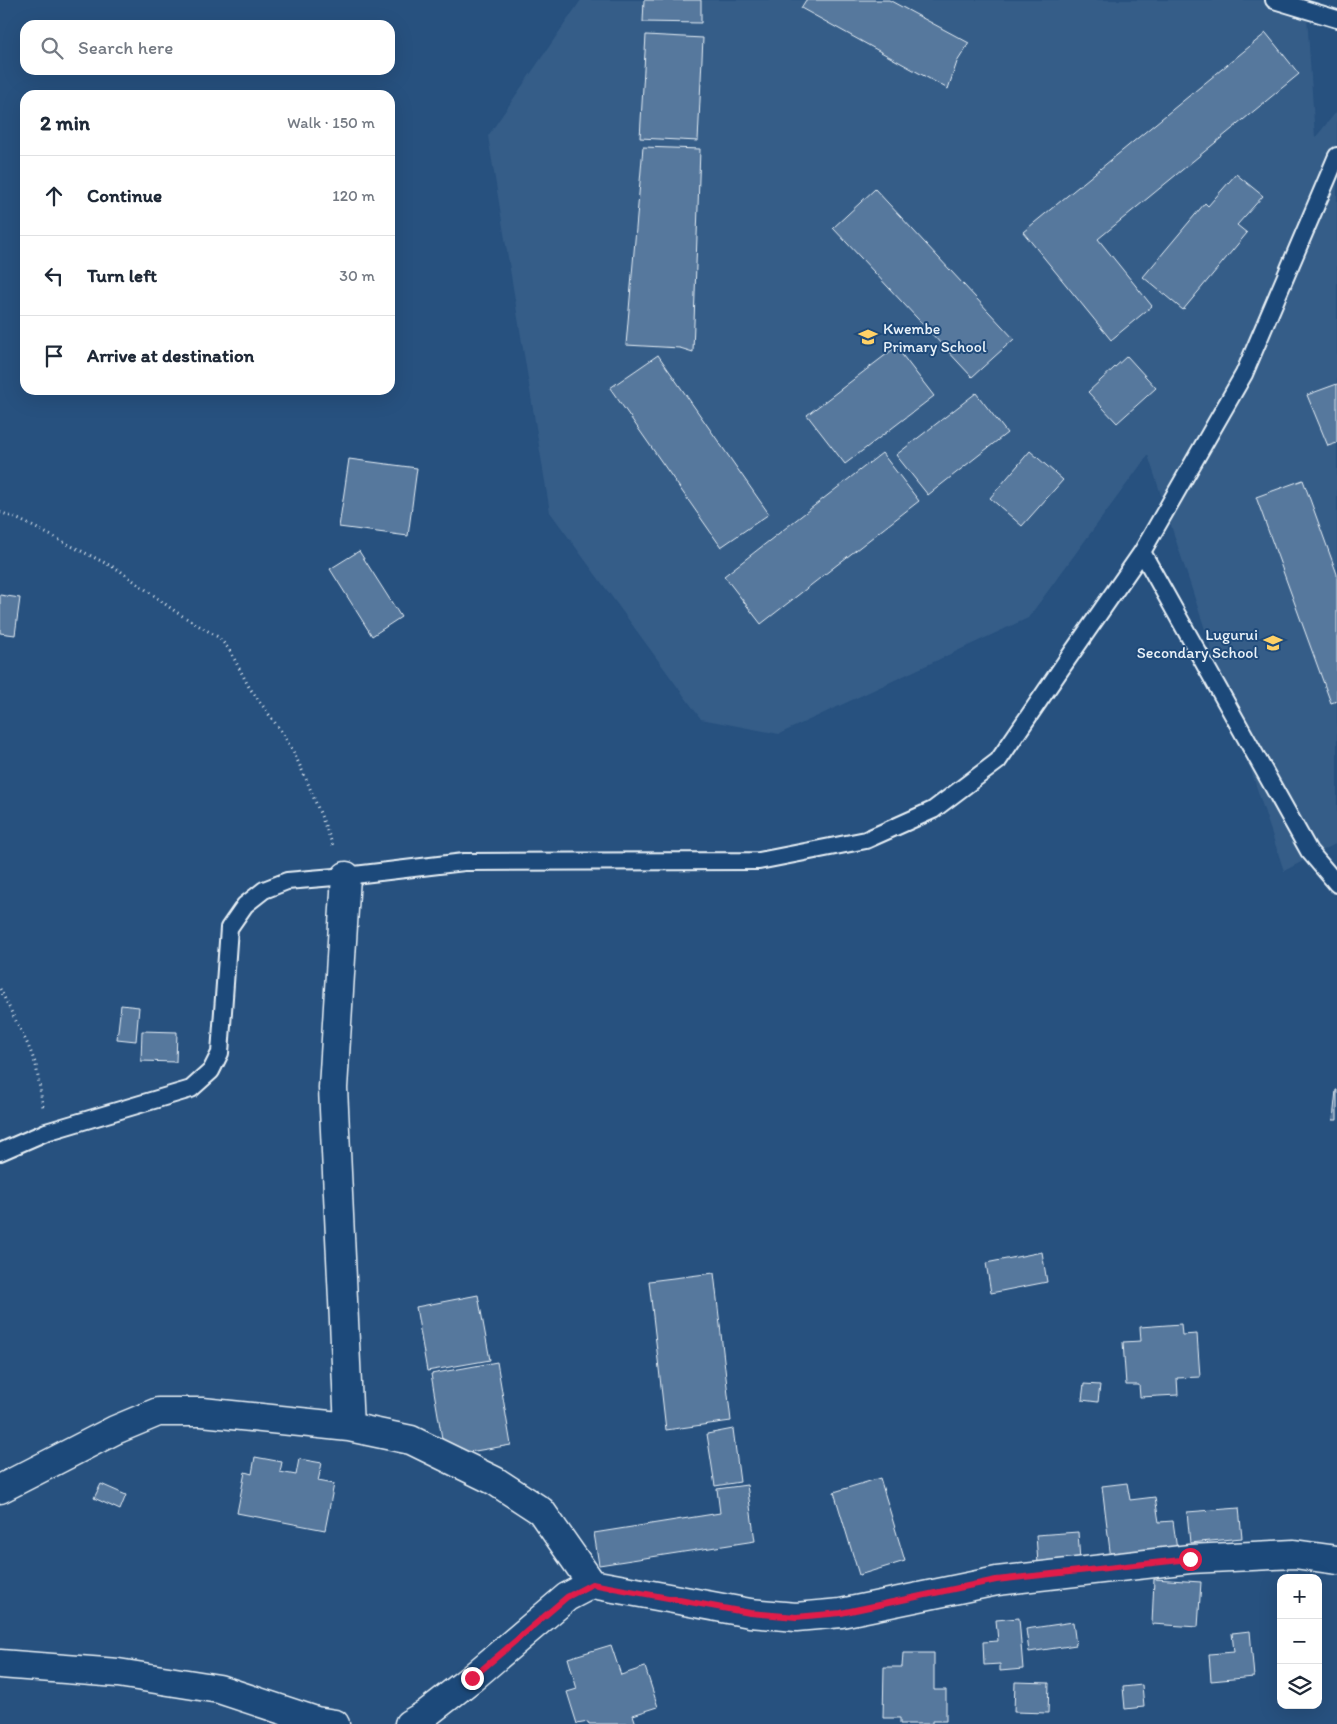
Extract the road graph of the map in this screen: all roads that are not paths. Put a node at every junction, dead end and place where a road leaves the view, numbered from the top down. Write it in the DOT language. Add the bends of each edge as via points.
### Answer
graph roads {
  1 [pos="1274,0"];
  2 [pos="1337,19"];
  3 [pos="1337,156"];
  4 [pos="1142,552"];
  5 [pos="346,876"];
  6 [pos="1337,884"];
  7 [pos="0,1152"];
  8 [pos="350,1427"];
  9 [pos="0,1489"];
  10 [pos="1337,1560"];
  11 [pos="592,1584"];
  12 [pos="0,1664"];
  13 [pos="419,1721"];
  14 [pos="335,1724"];
  1 -- 2 [label="lane"];
  3 -- 4 [label="lane" via="1244,374"];
  4 -- 5 [label="lane" via="998,761 933,810 866,840 759,862 464,862"];
  4 -- 6 [label="lane" via="1309,851"];
  5 -- 7 [label="lane" via="287,881 264,890 245,905 229,928 220,1053 211,1072 191,1089 46,1132"];
  5 -- 8 [label="street" via="333,1088"];
  8 -- 9 [label="street" via="202,1412 158,1412 115,1430"];
  8 -- 11 [label="street" via="411,1440 495,1481 541,1511"];
  10 -- 11 [label="street" via="1294,1554 1180,1560 996,1580 841,1613 796,1617 750,1613"];
  11 -- 13 [label="street" via="567,1597"];
  12 -- 14 [label="street" via="118,1673 219,1689 316,1721"];
}
